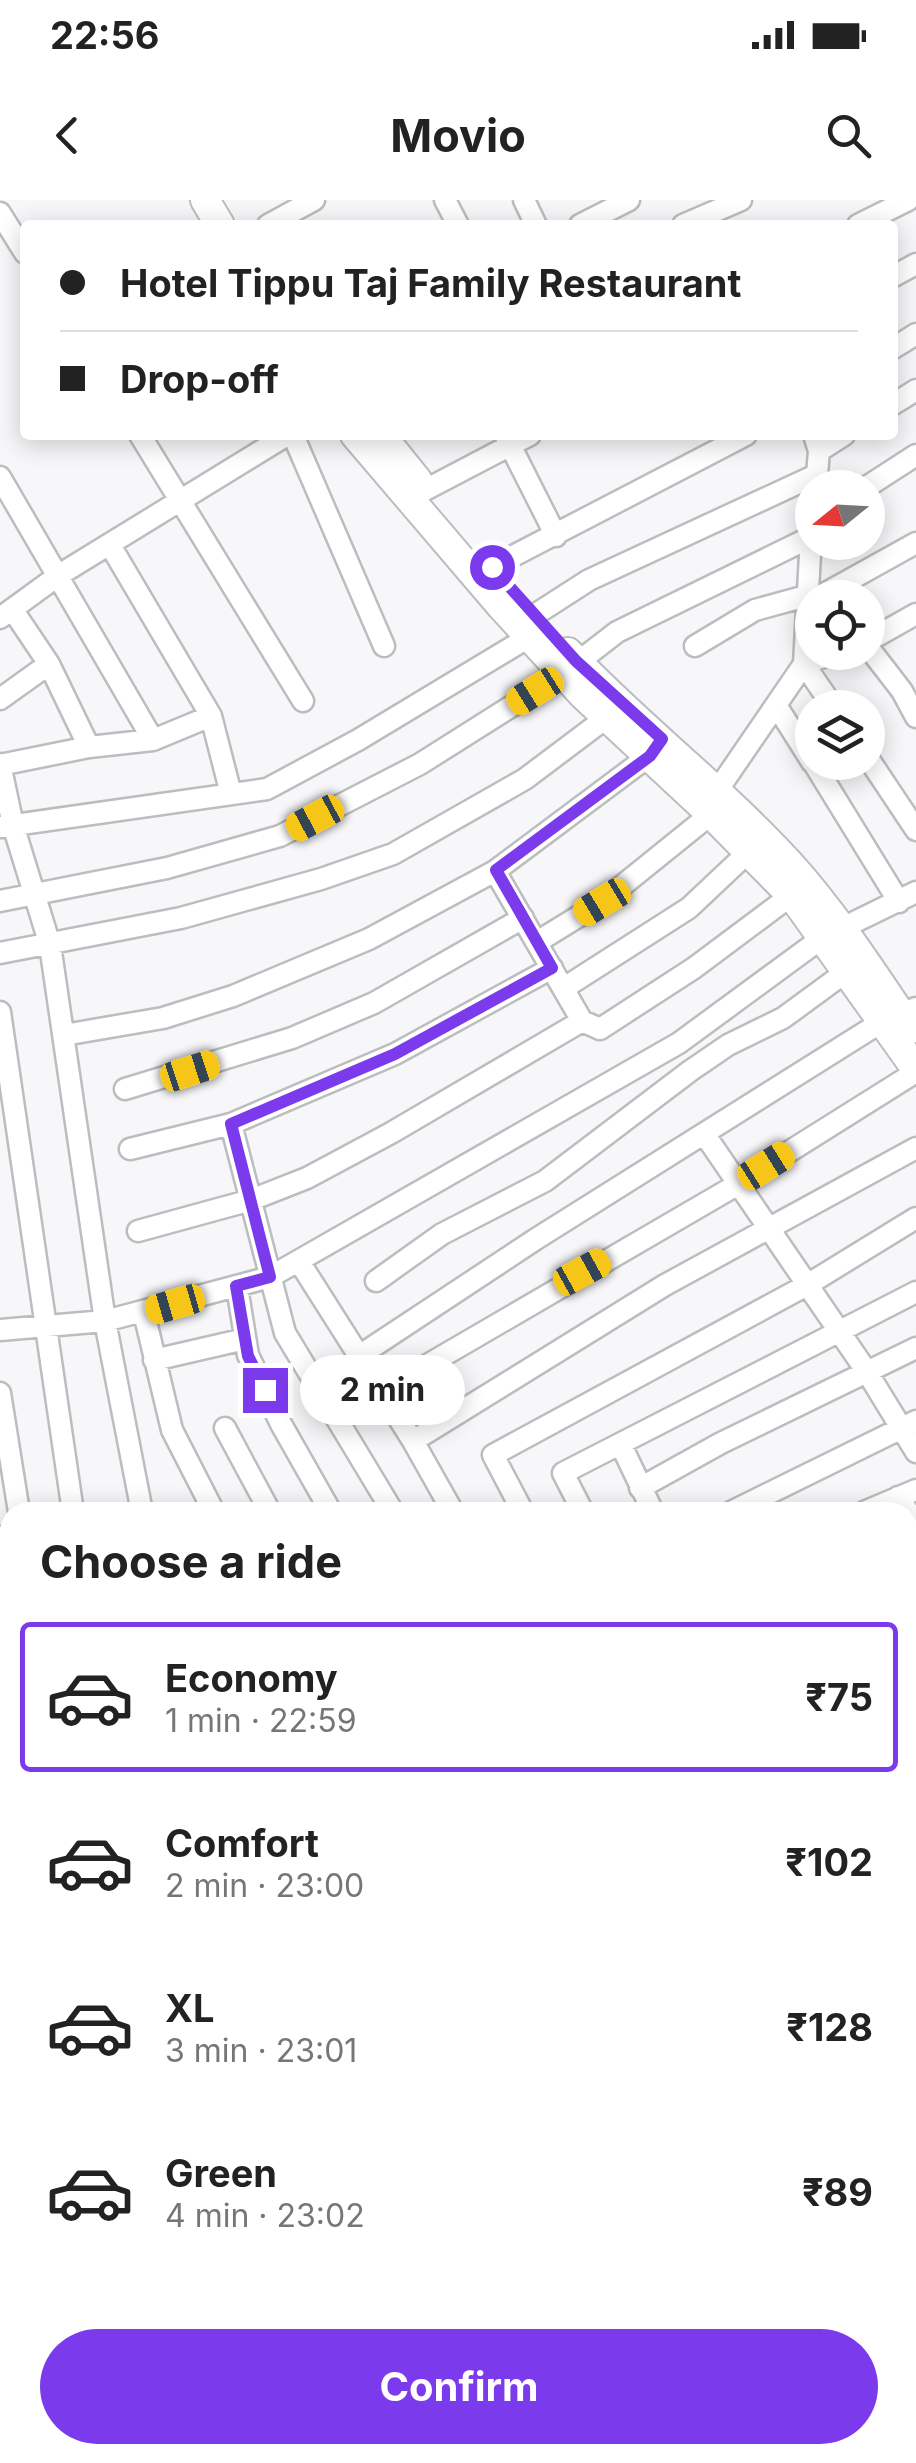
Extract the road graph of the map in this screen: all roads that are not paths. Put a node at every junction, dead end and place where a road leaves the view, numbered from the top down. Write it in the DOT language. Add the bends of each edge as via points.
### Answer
graph roads {
  1 [pos="314,200"];
  2 [pos="629,200"];
  3 [pos="740,200"];
  4 [pos="908,200"];
  5 [pos="0,213"];
  6 [pos="604,213"];
  7 [pos="277,220"];
  8 [pos="694,220"];
  9 [pos="868,220"];
  10 [pos="20,244"];
  11 [pos="143,440"];
  12 [pos="282,440"];
  13 [pos="292,440"];
  14 [pos="361,440"];
  15 [pos="385,440"];
  16 [pos="512,440"];
  17 [pos="516,440"];
  18 [pos="737,440"];
  19 [pos="816,443"];
  20 [pos="916,455"];
  21 [pos="817,470"];
  22 [pos="885,475"];
  23 [pos="2,485"];
  24 [pos="795,491"];
  25 [pos="418,495"];
  26 [pos="182,502"];
  27 [pos="795,533"];
  28 [pos="556,536"];
  29 [pos="916,542"];
  30 [pos="110,544"];
  31 [pos="484,572"];
  32 [pos="59,575"];
  33 [pos="845,580"];
  34 [pos="795,602"];
  35 [pos="6,614"];
  36 [pos="916,614"];
  37 [pos="531,626"];
  38 [pos="885,633"];
  39 [pos="384,646"];
  40 [pos="694,646"];
  41 [pos="885,662"];
  42 [pos="48,664"];
  43 [pos="570,667"];
  44 [pos="800,670"];
  45 [pos="909,687"];
  46 [pos="0,698"];
  47 [pos="303,702"];
  48 [pos="776,705"];
  49 [pos="609,707"];
  50 [pos="211,716"];
  51 [pos="916,716"];
  52 [pos="795,734"];
  53 [pos="153,740"];
  54 [pos="89,747"];
  55 [pos="656,748"];
  56 [pos="0,764"];
  57 [pos="826,780"];
  58 [pos="883,780"];
  59 [pos="231,794"];
  60 [pos="714,802"];
  61 [pos="7,826"];
  62 [pos="916,830"];
  63 [pos="756,845"];
  64 [pos="496,870"];
  65 [pos="800,890"];
  66 [pos="34,895"];
  67 [pos="908,897"];
  68 [pos="0,901"];
  69 [pos="524,918"];
  70 [pos="834,934"];
  71 [pos="537,942"];
  72 [pos="50,945"];
  73 [pos="0,953"];
  74 [pos="856,965"];
  75 [pos="552,968"];
  76 [pos="564,988"];
  77 [pos="0,1012"];
  78 [pos="904,1020"];
  79 [pos="582,1022"];
  80 [pos="64,1035"];
  81 [pos="916,1070"];
  82 [pos="124,1089"];
  83 [pos="231,1124"];
  84 [pos="705,1134"];
  85 [pos="130,1148"];
  86 [pos="916,1148"];
  87 [pos="736,1184"];
  88 [pos="251,1200"];
  89 [pos="916,1218"];
  90 [pos="767,1228"];
  91 [pos="138,1231"];
  92 [pos="300,1263"];
  93 [pos="270,1277"];
  94 [pos="376,1280"];
  95 [pos="807,1285"];
  96 [pos="236,1286"];
  97 [pos="916,1292"];
  98 [pos="144,1313"];
  99 [pos="104,1321"];
  100 [pos="45,1326"];
  101 [pos="0,1330"];
  102 [pos="840,1331"];
  103 [pos="245,1339"];
  104 [pos="916,1348"];
  105 [pos="359,1356"];
  106 [pos="154,1360"];
  107 [pos="867,1372"];
  108 [pos="0,1392"];
  109 [pos="382,1392"];
  110 [pos="909,1424"];
  111 [pos="225,1428"];
  112 [pos="413,1441"];
  113 [pos="621,1445"];
  114 [pos="916,1452"];
  115 [pos="640,1488"];
  116 [pos="17,1502"];
  117 [pos="71,1502"];
  118 [pos="140,1502"];
  119 [pos="209,1502"];
  120 [pos="265,1502"];
  121 [pos="325,1502"];
  122 [pos="387,1502"];
  123 [pos="447,1502"];
  124 [pos="518,1502"];
  125 [pos="578,1502"];
  126 [pos="648,1502"];
  127 [pos="751,1502"];
  1 -- 7 [label="street"];
  2 -- 6 [label="street"];
  3 -- 8 [label="street"];
  4 -- 9 [label="street"];
  5 -- 10 [label="street"];
  11 -- 26 [label="street"];
  12 -- 26 [label="street"];
  13 -- 39 [label="street"];
  14 -- 25 [label="main road"];
  15 -- 25 [label="main road"];
  16 -- 25 [label="street"];
  17 -- 28 [label="street"];
  18 -- 28 [label="street"];
  19 -- 21 [label="street"];
  20 -- 22 [label="street"];
  23 -- 32 [label="street"];
  24 -- 37 [label="street" via="589,580"];
  25 -- 31 [label="main road"];
  26 -- 30 [label="street"];
  26 -- 47 [label="street"];
  27 -- 43 [label="street" via="617,632"];
  28 -- 31 [label="street"];
  29 -- 33 [label="street"];
  30 -- 32 [label="street"];
  30 -- 50 [label="street"];
  31 -- 37 [label="main road"];
  32 -- 35 [label="street"];
  32 -- 53 [label="street"];
  34 -- 40 [label="street" via="755,610"];
  35 -- 42 [label="street"];
  36 -- 38 [label="street"];
  37 -- 43 [label="main road"];
  37 -- 59 [label="street" via="358,740 267,789"];
  41 -- 45 [label="street"];
  42 -- 46 [label="street"];
  42 -- 54 [label="street"];
  43 -- 49 [label="main road"];
  43 -- 66 [label="street" via="420,764 280,836"];
  44 -- 48 [label="street"];
  45 -- 51 [label="street"];
  48 -- 52 [label="street"];
  48 -- 60 [label="street"];
  49 -- 55 [label="main road"];
  49 -- 72 [label="street" via="525,779 393,854 181,918"];
  50 -- 53 [label="street"];
  50 -- 59 [label="street"];
  53 -- 54 [label="street"];
  54 -- 56 [label="street"];
  55 -- 60 [label="main road"];
  55 -- 64 [label="street"];
  56 -- 61 [label="street"];
  57 -- 67 [label="street"];
  58 -- 62 [label="street"];
  59 -- 61 [label="street"];
  60 -- 63 [label="main road"];
  60 -- 71 [label="street" via="602,902"];
  61 -- 66 [label="street"];
  63 -- 65 [label="main road"];
  63 -- 76 [label="street" via="689,908"];
  64 -- 69 [label="street"];
  64 -- 80 [label="street" via="369,939 234,996 163,1018"];
  65 -- 70 [label="main road"];
  65 -- 79 [label="street" via="612,1022 600,1029"];
  66 -- 68 [label="street"];
  66 -- 72 [label="street"];
  67 -- 70 [label="street"];
  69 -- 71 [label="street"];
  69 -- 82 [label="street" via="374,1003 292,1038"];
  70 -- 74 [label="main road"];
  70 -- 92 [label="street" via="679,1043"];
  71 -- 75 [label="street"];
  72 -- 73 [label="street"];
  72 -- 80 [label="street"];
  74 -- 78 [label="main road"];
  74 -- 94 [label="street" via="783,1018 716,1054 546,1181 442,1234"];
  75 -- 76 [label="street"];
  75 -- 83 [label="street" via="395,1054"];
  76 -- 79 [label="street"];
  77 -- 100 [label="street"];
  78 -- 81 [label="main road"];
  78 -- 84 [label="street"];
  79 -- 88 [label="street" via="342,1160"];
  80 -- 99 [label="street"];
  81 -- 87 [label="street"];
  83 -- 85 [label="street"];
  83 -- 88 [label="street"];
  84 -- 87 [label="street"];
  84 -- 105 [label="street"];
  86 -- 90 [label="street"];
  87 -- 90 [label="street"];
  87 -- 109 [label="street"];
  88 -- 91 [label="street"];
  88 -- 93 [label="street"];
  89 -- 95 [label="street"];
  90 -- 95 [label="street"];
  90 -- 112 [label="street"];
  92 -- 93 [label="street"];
  92 -- 105 [label="street"];
  93 -- 96 [label="street"];
  93 -- 122 [label="street" via="285,1333"];
  95 -- 102 [label="street"];
  95 -- 124 [label="street" via="493,1455"];
  96 -- 98 [label="street"];
  96 -- 103 [label="street"];
  97 -- 102 [label="street"];
  98 -- 99 [label="street"];
  98 -- 106 [label="street"];
  99 -- 100 [label="street"];
  99 -- 118 [label="street"];
  100 -- 101 [label="street"];
  100 -- 117 [label="street"];
  102 -- 107 [label="street"];
  102 -- 113 [label="street"];
  103 -- 106 [label="street"];
  103 -- 121 [label="street" via="281,1424"];
  104 -- 107 [label="street"];
  105 -- 109 [label="street"];
  106 -- 119 [label="street" via="172,1430"];
  107 -- 110 [label="street"];
  107 -- 115 [label="street"];
  108 -- 116 [label="street"];
  109 -- 112 [label="street"];
  110 -- 114 [label="street"];
  110 -- 127 [label="street"];
  111 -- 120 [label="street"];
  112 -- 123 [label="street"];
  113 -- 115 [label="street"];
  113 -- 125 [label="street" via="564,1473"];
  115 -- 126 [label="street"];
}
